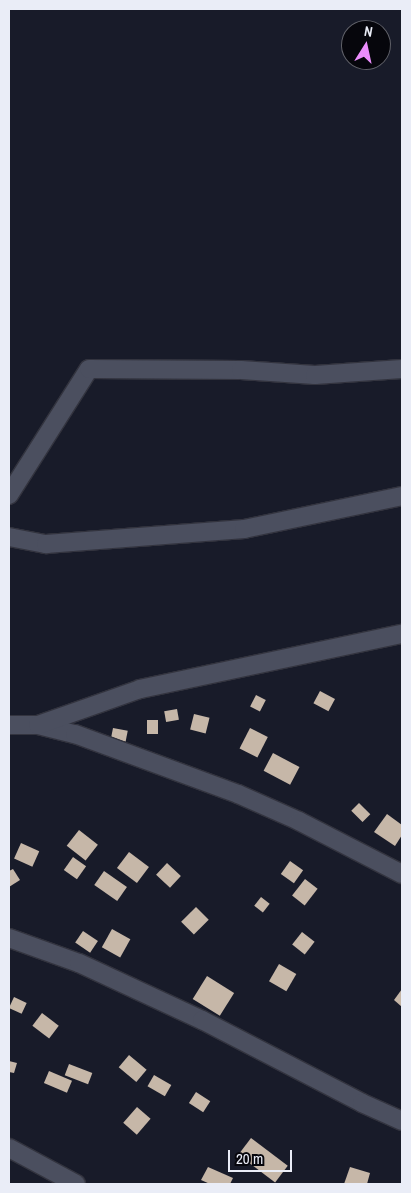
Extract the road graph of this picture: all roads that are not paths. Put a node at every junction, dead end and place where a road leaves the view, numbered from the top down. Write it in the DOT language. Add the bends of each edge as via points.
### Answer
graph roads {
  1 [pos="402,369"];
  2 [pos="9,495"];
  3 [pos="402,496"];
  4 [pos="9,537"];
  5 [pos="402,634"];
  6 [pos="9,725"];
  7 [pos="38,725"];
  8 [pos="402,874"];
  9 [pos="9,938"];
  10 [pos="402,1121"];
  11 [pos="9,1148"];
  12 [pos="76,1184"];
  1 -- 2 [label="street" via="314,375 241,370 89,369"];
  3 -- 4 [label="street" via="244,529 46,544"];
  5 -- 7 [label="street" via="140,689"];
  6 -- 7 [label="street"];
  7 -- 8 [label="street" via="75,734 238,794"];
  9 -- 10 [label="street" via="97,971 236,1036"];
  11 -- 12 [label="street"];
}
